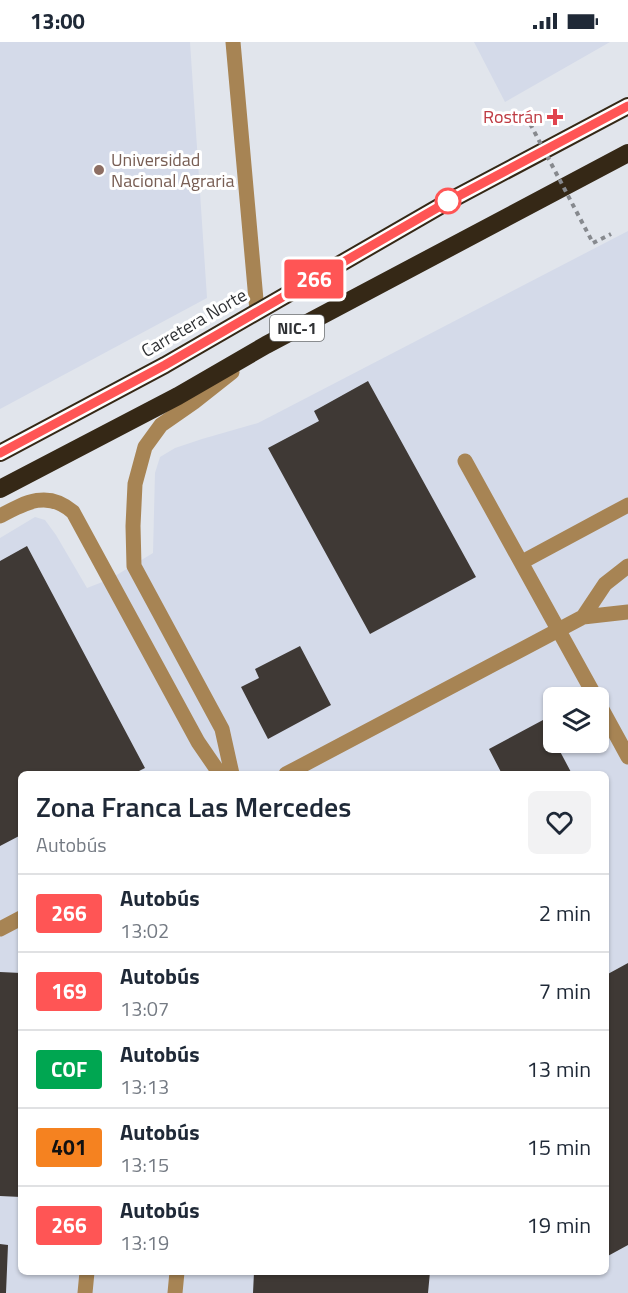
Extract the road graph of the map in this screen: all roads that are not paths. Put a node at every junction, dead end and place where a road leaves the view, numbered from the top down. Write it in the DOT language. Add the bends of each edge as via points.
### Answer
graph roads {
  1 [pos="233,42"];
  2 [pos="628,106"];
  3 [pos="628,153"];
  4 [pos="257,311"];
  5 [pos="266,345"];
  6 [pos="0,453"];
  7 [pos="465,461"];
  8 [pos="0,489"];
  9 [pos="628,505"];
  10 [pos="0,516"];
  11 [pos="522,562"];
  12 [pos="628,566"];
  13 [pos="628,612"];
  14 [pos="583,617"];
  15 [pos="559,628"];
  16 [pos="590,687"];
  17 [pos="609,722"];
  18 [pos="628,757"];
  19 [pos="218,771"];
  20 [pos="231,771"];
  21 [pos="292,771"];
  22 [pos="18,920"];
  23 [pos="0,929"];
  24 [pos="87,1275"];
  25 [pos="177,1275"];
  26 [pos="85,1293"];
  27 [pos="176,1293"];
  1 -- 4 [label="street"];
  2 -- 4 [label="highway, Carretera Norte / NIC-1" via="449,201"];
  3 -- 5 [label="highway, NIC-1"];
  4 -- 6 [label="highway, Carretera Norte / NIC-1"];
  5 -- 8 [label="highway, NIC-1"];
  5 -- 20 [label="street" via="161,425 145,447 135,484 134,566 222,729"];
  7 -- 11 [label="street"];
  9 -- 11 [label="street"];
  10 -- 19 [label="street" via="22,504 44,499 63,503 73,512 198,742"];
  11 -- 15 [label="street"];
  12 -- 14 [label="street" via="605,585"];
  13 -- 14 [label="street"];
  14 -- 15 [label="street"];
  15 -- 16 [label="street"];
  15 -- 21 [label="street"];
  17 -- 18 [label="street"];
  22 -- 23 [label="street"];
  24 -- 26 [label="street"];
  25 -- 27 [label="street"];
}
